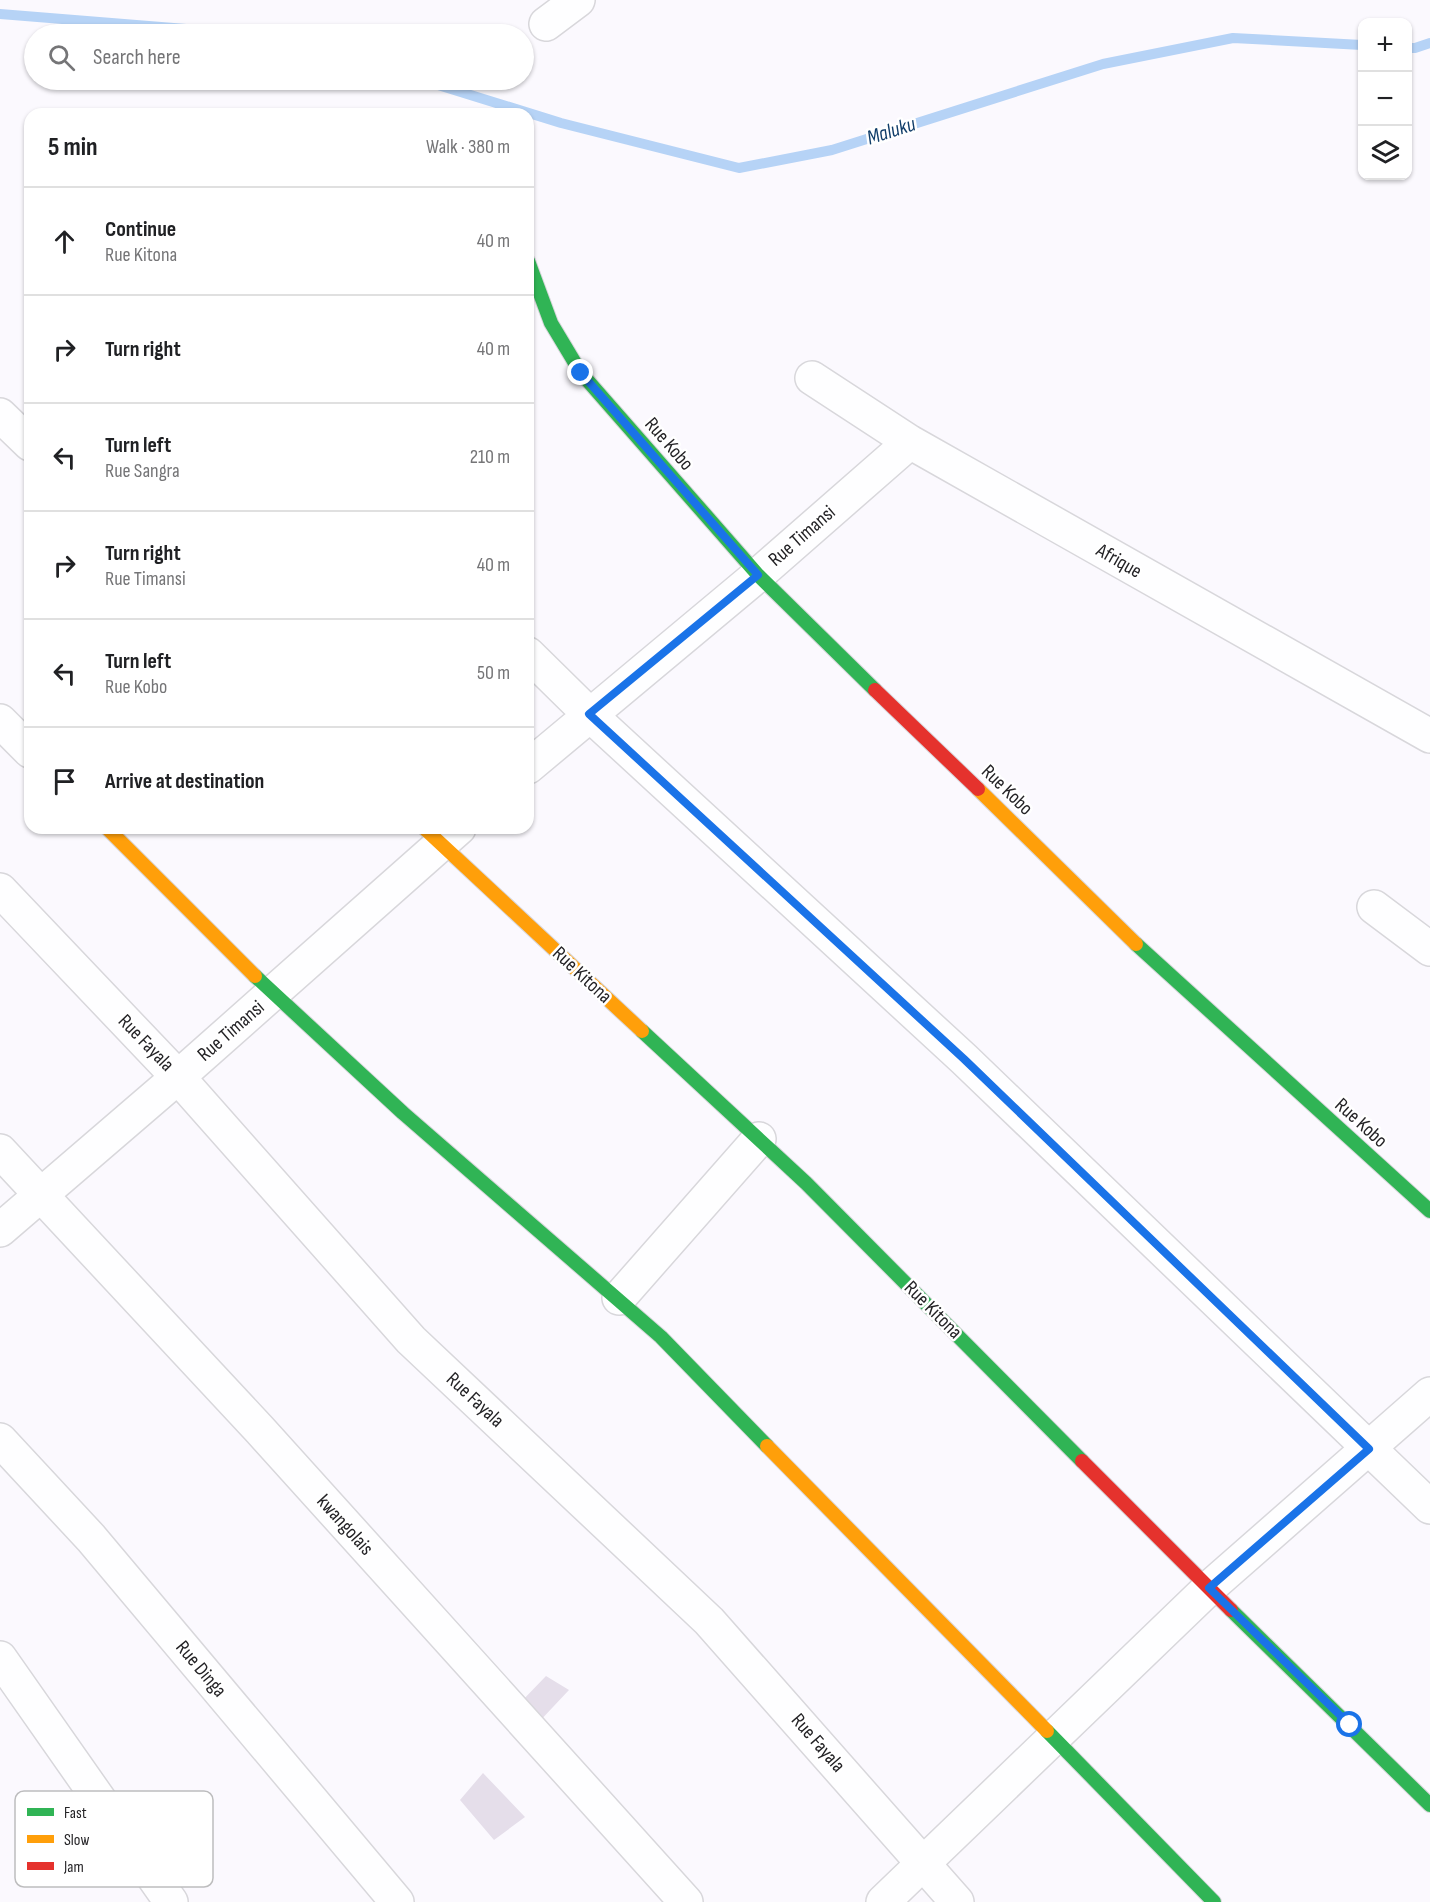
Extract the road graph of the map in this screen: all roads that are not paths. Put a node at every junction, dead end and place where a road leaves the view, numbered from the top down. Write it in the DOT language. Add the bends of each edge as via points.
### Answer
graph roads {
  1 [pos="578,0"];
  2 [pos="546,24"];
  3 [pos="534,277"];
  4 [pos="812,378"];
  5 [pos="0,415"];
  6 [pos="24,438"];
  7 [pos="910,442"];
  8 [pos="758,575"];
  9 [pos="534,660"];
  10 [pos="589,714"];
  11 [pos="0,721"];
  12 [pos="1430,736"];
  13 [pos="24,745"];
  14 [pos="534,762"];
  15 [pos="113,834"];
  16 [pos="440,834"];
  17 [pos="442,834"];
  18 [pos="0,890"];
  19 [pos="1374,907"];
  20 [pos="1430,950"];
  21 [pos="273,994"];
  22 [pos="178,1077"];
  23 [pos="759,1139"];
  24 [pos="0,1151"];
  25 [pos="39,1194"];
  26 [pos="1430,1211"];
  27 [pos="0,1230"];
  28 [pos="619,1298"];
  29 [pos="1430,1394"];
  30 [pos="0,1440"];
  31 [pos="1369,1449"];
  32 [pos="1430,1507"];
  33 [pos="1209,1588"];
  34 [pos="0,1658"];
  35 [pos="1051,1737"];
  36 [pos="93,1791"];
  37 [pos="1430,1805"];
  38 [pos="923,1862"];
  39 [pos="160,1887"];
  40 [pos="171,1902"];
  41 [pos="397,1902"];
  42 [pos="686,1902"];
  43 [pos="883,1902"];
  44 [pos="957,1902"];
  45 [pos="1214,1902"];
  1 -- 2 [label="street"];
  3 -- 8 [label="street, Rue Kobo" via="551,323 581,373"];
  4 -- 7 [label="street, Afrique"];
  5 -- 6 [label="street"];
  7 -- 8 [label="street, Rue Timansi"];
  7 -- 12 [label="street, Afrique"];
  8 -- 10 [label="street, Rue Timansi"];
  8 -- 26 [label="street, Rue Kobo" via="1166,973"];
  9 -- 10 [label="street"];
  10 -- 14 [label="street, Rue Timansi"];
  10 -- 31 [label="street" via="964,1059"];
  11 -- 13 [label="street"];
  15 -- 21 [label="street"];
  16 -- 21 [label="street, Rue Timansi"];
  17 -- 23 [label="street, Rue Kitona"];
  18 -- 22 [label="street, Rue Fayala"];
  19 -- 20 [label="street"];
  21 -- 22 [label="street, Rue Timansi"];
  21 -- 28 [label="street" via="403,1113"];
  22 -- 25 [label="street, Rue Timansi"];
  22 -- 38 [label="street, Rue Fayala" via="411,1340 709,1621"];
  23 -- 28 [label="street"];
  23 -- 33 [label="street, Rue Kitona"];
  24 -- 25 [label="street, kwangolais"];
  25 -- 27 [label="street, Rue Timansi"];
  25 -- 42 [label="street, kwangolais" via="260,1431"];
  28 -- 35 [label="street" via="700,1375"];
  29 -- 31 [label="street"];
  30 -- 41 [label="street, Rue Dinga" via="91,1538"];
  31 -- 32 [label="street"];
  31 -- 33 [label="street"];
  33 -- 35 [label="street"];
  33 -- 37 [label="street, Rue Kitona"];
  34 -- 36 [label="street"];
  35 -- 38 [label="street"];
  35 -- 45 [label="street"];
  38 -- 43 [label="street"];
  38 -- 44 [label="street, Rue Fayala"];
  39 -- 40 [label="street"];
}
